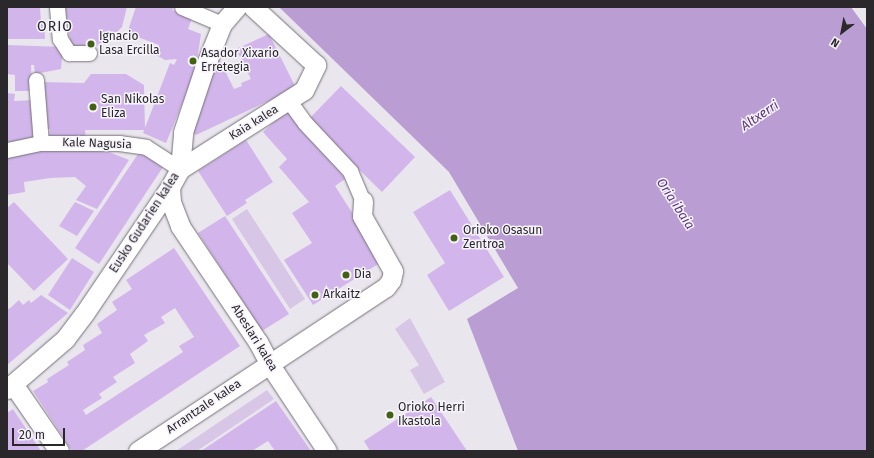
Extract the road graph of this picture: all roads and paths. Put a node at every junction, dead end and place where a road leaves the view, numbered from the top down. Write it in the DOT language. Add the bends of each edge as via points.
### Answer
graph roads {
  1 [pos="57,7"];
  2 [pos="182,7"];
  3 [pos="237,7"];
  4 [pos="253,7"];
  5 [pos="222,24"];
  6 [pos="89,53"];
  7 [pos="36,80"];
  8 [pos="289,101"];
  9 [pos="40,143"];
  10 [pos="7,150"];
  11 [pos="180,169"];
  12 [pos="170,187"];
  13 [pos="363,201"];
  14 [pos="180,226"];
  15 [pos="144,227"];
  16 [pos="270,365"];
  17 [pos="10,386"];
  18 [pos="59,451"];
  19 [pos="138,451"];
  20 [pos="327,451"];
  1 -- 6 [label="street" via="60,39 66,49 69,53"];
  2 -- 5 [label="street"];
  3 -- 5 [label="street, Eusko Gudarien kalea"];
  4 -- 8 [label="street, Kaia kalea" via="316,65 304,90"];
  5 -- 11 [label="street, Eusko Gudarien kalea" via="183,132"];
  7 -- 9 [label="street"];
  8 -- 11 [label="street, Kaia kalea"];
  8 -- 13 [label="street" via="305,123 350,171"];
  9 -- 10 [label="street, Kale Nagusia"];
  9 -- 11 [label="street, Kale Nagusia" via="119,143 146,147"];
  11 -- 12 [label="street, Eusko Gudarien kalea"];
  12 -- 14 [label="street, Abeslari kalea" via="170,202"];
  12 -- 15 [label="street, Eusko Gudarien kalea"];
  13 -- 16 [label="street, Arrantzale kalea" via="362,216 393,271 391,280 377,294"];
  14 -- 15 [label="street" via="169,222"];
  14 -- 16 [label="street, Abeslari kalea" via="258,342"];
  15 -- 17 [label="street, Eusko Gudarien kalea" via="65,339"];
  16 -- 19 [label="street, Arrantzale kalea"];
  16 -- 20 [label="street, Abeslari kalea"];
  17 -- 18 [label="street"];
}
